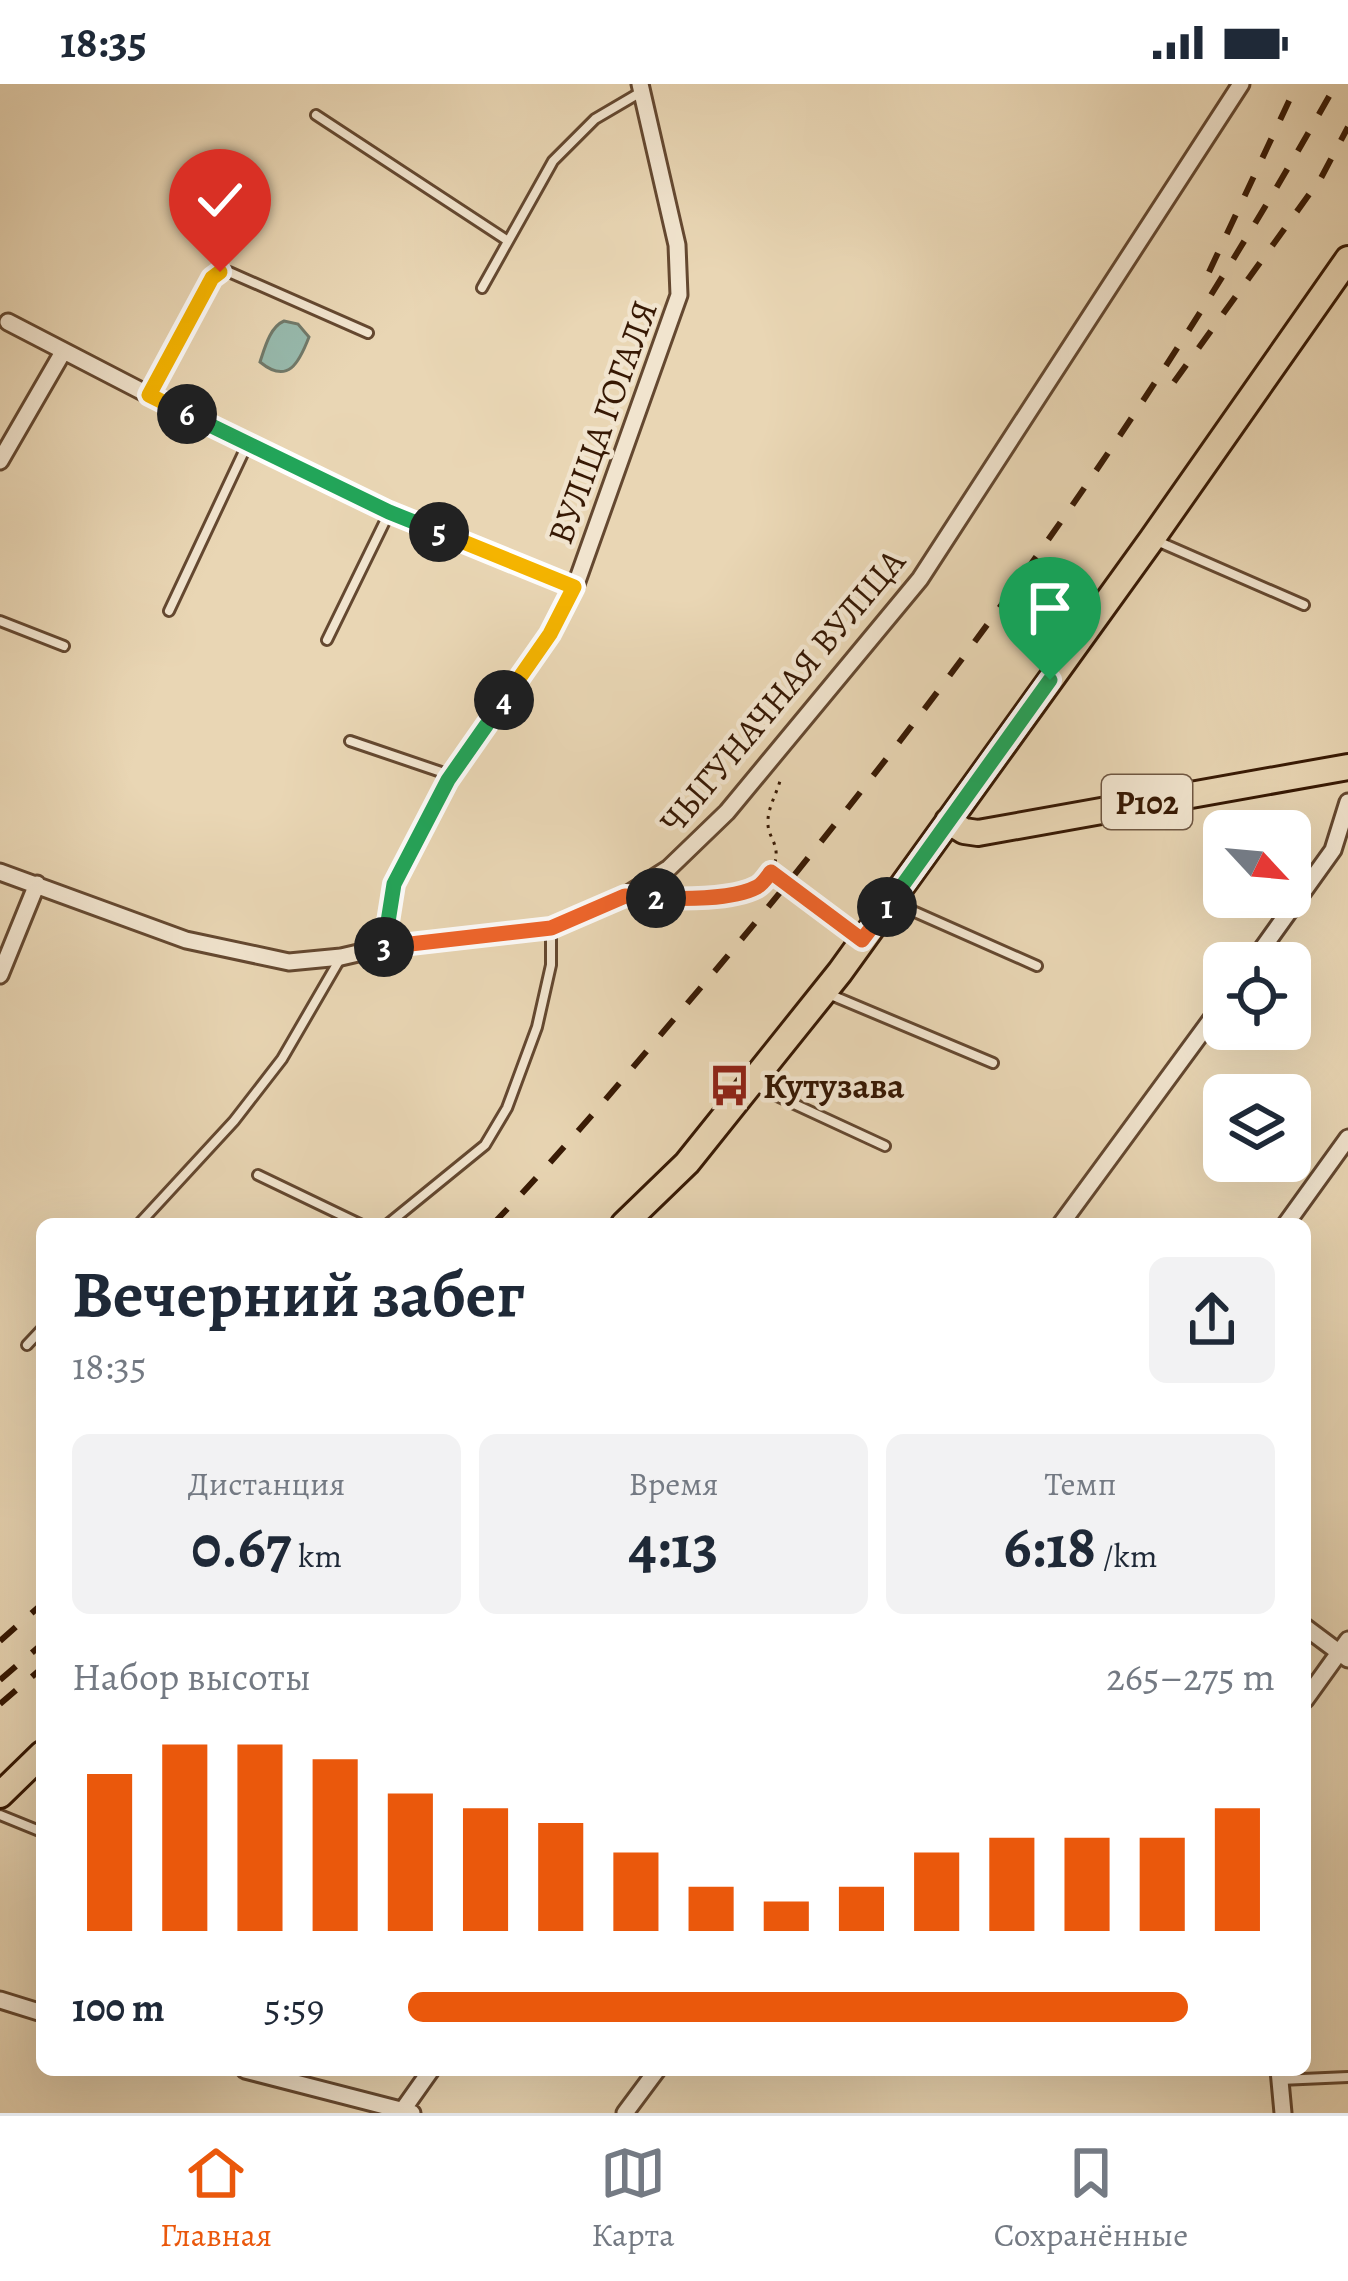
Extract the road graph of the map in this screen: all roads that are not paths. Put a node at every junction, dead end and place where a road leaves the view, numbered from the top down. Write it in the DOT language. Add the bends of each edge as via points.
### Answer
graph roads {
  1 [pos="1241,84"];
  2 [pos="641,87"];
  3 [pos="316,116"];
  4 [pos="508,241"];
  5 [pos="1348,259"];
  6 [pos="482,288"];
  7 [pos="8,322"];
  8 [pos="368,333"];
  9 [pos="62,352"];
  10 [pos="149,395"];
  11 [pos="248,444"];
  12 [pos="0,461"];
  13 [pos="389,512"];
  14 [pos="1152,539"];
  15 [pos="574,587"];
  16 [pos="1304,604"];
  17 [pos="169,611"];
  18 [pos="0,621"];
  19 [pos="328,640"];
  20 [pos="64,646"];
  21 [pos="350,741"];
  22 [pos="1348,766"];
  23 [pos="451,776"];
  24 [pos="1348,802"];
  25 [pos="948,821"];
  26 [pos="0,872"];
  27 [pos="38,884"];
  28 [pos="890,902"];
  29 [pos="551,928"];
  30 [pos="1267,942"];
  31 [pos="384,947"];
  32 [pos="341,958"];
  33 [pos="1037,966"];
  34 [pos="0,975"];
  35 [pos="824,992"];
  36 [pos="1203,1031"];
  37 [pos="993,1064"];
  38 [pos="751,1085"];
  39 [pos="1348,1138"];
  40 [pos="885,1146"];
  41 [pos="258,1175"];
  42 [pos="145,1218"];
  43 [pos="348,1218"];
  44 [pos="395,1218"];
  45 [pos="630,1218"];
  46 [pos="1065,1218"];
  47 [pos="1290,1218"];
  48 [pos="36,1336"];
  49 [pos="27,1346"];
  50 [pos="1311,1630"];
  51 [pos="1345,1650"];
  52 [pos="1311,1692"];
  53 [pos="36,1760"];
  54 [pos="0,1795"];
  55 [pos="0,1815"];
  56 [pos="36,1830"];
  57 [pos="1,2004"];
  58 [pos="36,2012"];
  59 [pos="268,2076"];
  60 [pos="428,2076"];
  61 [pos="653,2076"];
  62 [pos="1280,2076"];
  63 [pos="1311,2076"];
  64 [pos="1348,2077"];
  65 [pos="407,2112"];
  66 [pos="625,2113"];
  67 [pos="1283,2113"];
  1 -- 29 [label="street, ЧЫГУНАЧНАЯ ВУЛІЦА" via="920,579 727,812 669,868"];
  2 -- 4 [label="lane" via="554,161"];
  2 -- 15 [label="street, ВУЛІЦА ГОГАЛЯ" via="677,245 679,295"];
  3 -- 4 [label="lane"];
  4 -- 6 [label="lane"];
  5 -- 14 [label="main road"];
  7 -- 9 [label="street"];
  8 -- 10 [label="lane" via="220,272"];
  9 -- 10 [label="street"];
  9 -- 12 [label="street"];
  10 -- 11 [label="street"];
  11 -- 13 [label="street"];
  11 -- 17 [label="lane"];
  13 -- 15 [label="street"];
  13 -- 19 [label="lane"];
  14 -- 16 [label="lane"];
  14 -- 25 [label="main road"];
  15 -- 23 [label="street, ВУЛІЦА ГОГАЛЯ"];
  18 -- 20 [label="lane"];
  21 -- 23 [label="lane"];
  22 -- 25 [label="main road, Р102" via="978,833"];
  23 -- 31 [label="street, ВУЛІЦА ГОГАЛЯ" via="394,884"];
  24 -- 30 [label="street" via="1333,850"];
  25 -- 28 [label="main road"];
  26 -- 27 [label="street, ЧЫГУНАЧНАЯ ВУЛІЦА"];
  27 -- 32 [label="street, ЧЫГУНАЧНАЯ ВУЛІЦА" via="186,940 290,962"];
  27 -- 34 [label="street"];
  28 -- 33 [label="lane"];
  28 -- 35 [label="main road"];
  29 -- 31 [label="street, ЧЫГУНАЧНАЯ ВУЛІЦА"];
  29 -- 44 [label="lane" via="537,1027 507,1108 485,1144"];
  31 -- 32 [label="street, ЧЫГУНАЧНАЯ ВУЛІЦА"];
  32 -- 42 [label="lane" via="282,1059"];
  35 -- 37 [label="lane"];
  35 -- 38 [label="main road"];
  36 -- 46 [label="street"];
  38 -- 40 [label="lane"];
  38 -- 45 [label="main road"];
  39 -- 47 [label="street"];
  41 -- 43 [label="lane"];
  48 -- 49 [label="lane"];
  50 -- 51 [label="street"];
  51 -- 52 [label="street"];
  53 -- 54 [label="main road"];
  55 -- 56 [label="lane"];
  57 -- 58 [label="street"];
  59 -- 65 [label="street"];
  60 -- 65 [label="street"];
  61 -- 66 [label="street"];
  62 -- 67 [label="street"];
  63 -- 64 [label="lane"];
}
